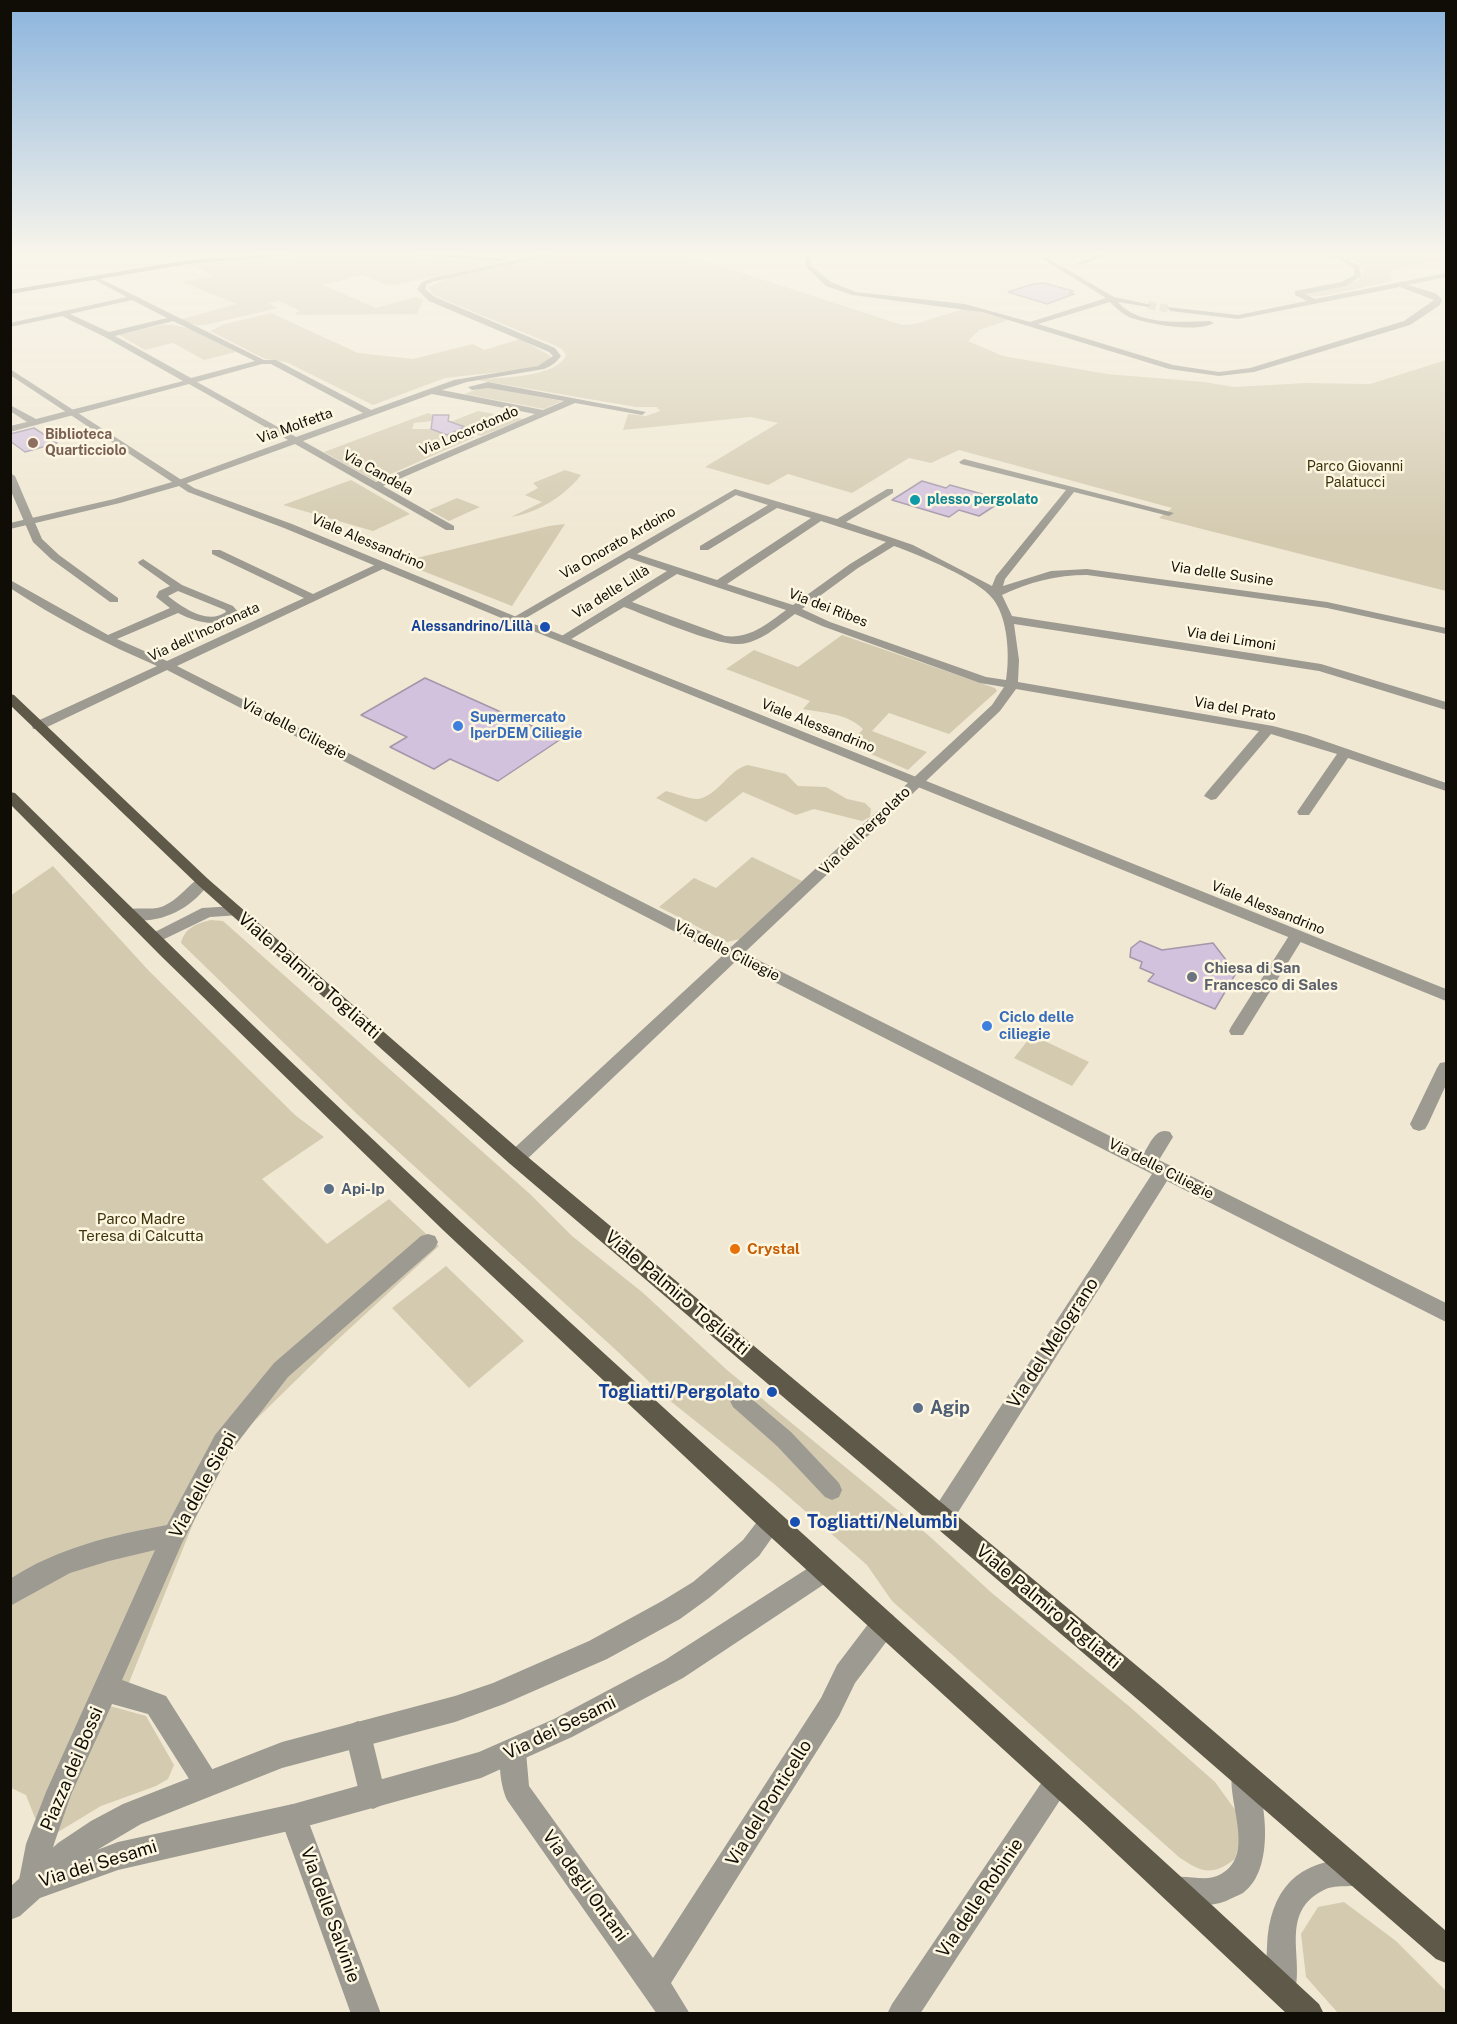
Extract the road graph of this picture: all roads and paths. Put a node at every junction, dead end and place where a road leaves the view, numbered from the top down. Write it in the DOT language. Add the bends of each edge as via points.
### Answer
graph roads {
  1 [pos="133,349"];
  2 [pos="238,349"];
  3 [pos="551,349"];
  4 [pos="1114,349"];
  5 [pos="1317,349"];
  6 [pos="262,362"];
  7 [pos="10,371"];
  8 [pos="189,381"];
  9 [pos="430,391"];
  10 [pos="451,395"];
  11 [pos="574,400"];
  12 [pos="10,407"];
  13 [pos="74,412"];
  14 [pos="545,412"];
  15 [pos="642,412"];
  16 [pos="370,413"];
  17 [pos="35,423"];
  18 [pos="10,429"];
  19 [pos="294,441"];
  20 [pos="964,462"];
  21 [pos="10,476"];
  22 [pos="178,483"];
  23 [pos="375,486"];
  24 [pos="1072,489"];
  25 [pos="890,491"];
  26 [pos="775,505"];
  27 [pos="1169,513"];
  28 [pos="818,518"];
  29 [pos="30,522"];
  30 [pos="836,524"];
  31 [pos="10,526"];
  32 [pos="450,528"];
  33 [pos="893,542"];
  34 [pos="704,548"];
  35 [pos="216,552"];
  36 [pos="633,556"];
  37 [pos="143,562"];
  38 [pos="383,564"];
  39 [pos="675,571"];
  40 [pos="10,583"];
  41 [pos="719,584"];
  42 [pos="178,587"];
  43 [pos="995,594"];
  44 [pos="313,598"];
  45 [pos="114,600"];
  46 [pos="624,603"];
  47 [pos="179,608"];
  48 [pos="793,609"];
  49 [pos="1008,619"];
  50 [pos="515,620"];
  51 [pos="1446,631"];
  52 [pos="108,639"];
  53 [pos="564,639"];
  54 [pos="168,666"];
  55 [pos="1012,686"];
  56 [pos="10,698"];
  57 [pos="1446,706"];
  58 [pos="38,726"];
  59 [pos="1268,729"];
  60 [pos="1345,753"];
  61 [pos="916,782"];
  62 [pos="1446,787"];
  63 [pos="10,796"];
  64 [pos="1211,796"];
  65 [pos="1304,812"];
  66 [pos="203,882"];
  67 [pos="235,911"];
  68 [pos="128,914"];
  69 [pos="1297,935"];
  70 [pos="154,939"];
  71 [pos="734,955"];
  72 [pos="1446,995"];
  73 [pos="1237,1031"];
  74 [pos="1446,1068"];
  75 [pos="1419,1124"];
  76 [pos="1164,1137"];
  77 [pos="516,1158"];
  78 [pos="1156,1166"];
  79 [pos="428,1242"];
  80 [pos="1446,1312"];
  81 [pos="740,1401"];
  82 [pos="832,1490"];
  83 [pos="942,1517"];
  84 [pos="771,1522"];
  85 [pos="174,1535"];
  86 [pos="824,1571"];
  87 [pos="10,1594"];
  88 [pos="884,1624"];
  89 [pos="106,1690"];
  90 [pos="358,1734"];
  91 [pos="513,1752"];
  92 [pos="1243,1775"];
  93 [pos="1057,1782"];
  94 [pos="207,1784"];
  95 [pos="373,1796"];
  96 [pos="293,1817"];
  97 [pos="1357,1873"];
  98 [pos="32,1886"];
  99 [pos="1177,1889"];
  100 [pos="10,1906"];
  101 [pos="1446,1949"];
  102 [pos="654,1983"];
  103 [pos="1283,1988"];
  104 [pos="366,2013"];
  105 [pos="675,2013"];
  106 [pos="902,2013"];
  107 [pos="1310,2013"];
  1 -- 8 [label="street, Via Candela"];
  2 -- 6 [label="street"];
  3 -- 9 [label="street, Via Molfetta" via="557,356 551,364 469,378"];
  4 -- 5 [label="street" via="1181,370 1210,374 1236,373"];
  6 -- 8 [label="street"];
  6 -- 16 [label="street" via="273,362"];
  7 -- 13 [label="street, Viale Alessandrino"];
  8 -- 13 [label="street"];
  8 -- 19 [label="street, Via Candela"];
  9 -- 10 [label="street"];
  9 -- 16 [label="street, Via Molfetta"];
  10 -- 11 [label="street" via="484,385"];
  10 -- 14 [label="street"];
  11 -- 14 [label="street, Via Locorotondo"];
  11 -- 15 [label="street"];
  12 -- 17 [label="street"];
  13 -- 17 [label="street"];
  13 -- 22 [label="street, Viale Alessandrino"];
  14 -- 23 [label="street, Via Locorotondo"];
  16 -- 19 [label="street, Via Molfetta"];
  17 -- 18 [label="street"];
  19 -- 22 [label="street, Via Molfetta"];
  19 -- 23 [label="street, Via Candela"];
  20 -- 24 [label="street"];
  21 -- 29 [label="street"];
  22 -- 29 [label="street, Via Molfetta"];
  22 -- 38 [label="street, Viale Alessandrino"];
  23 -- 32 [label="street, Via Candela"];
  24 -- 27 [label="street"];
  24 -- 43 [label="street" via="1000,578"];
  25 -- 30 [label="street"];
  26 -- 28 [label="street"];
  26 -- 34 [label="street"];
  26 -- 50 [label="street, Via Onorato Ardoino" via="735,492"];
  28 -- 30 [label="street"];
  28 -- 41 [label="street"];
  29 -- 31 [label="street, Via Molfetta"];
  29 -- 45 [label="street" via="39,543"];
  30 -- 33 [label="street"];
  33 -- 43 [label="street" via="932,556"];
  33 -- 48 [label="street"];
  35 -- 44 [label="street"];
  36 -- 39 [label="street, Via dei Ribes"];
  37 -- 42 [label="street"];
  38 -- 44 [label="street, Via dell'Incoronata"];
  38 -- 50 [label="street, Viale Alessandrino"];
  39 -- 41 [label="street, Via dei Ribes"];
  39 -- 46 [label="street, Via delle Lillà"];
  40 -- 52 [label="street, Via delle Ciliegie"];
  41 -- 48 [label="street, Via dei Ribes"];
  42 -- 47 [label="street" via="162,597"];
  42 -- 47 [label="street" via="233,613 211,620"];
  43 -- 49 [label="street"];
  43 -- 51 [label="street, Via delle Susine" via="1042,575 1087,572 1327,604"];
  44 -- 54 [label="street, Via dell'Incoronata"];
  46 -- 48 [label="street" via="735,641 762,633"];
  46 -- 53 [label="street, Via delle Lillà"];
  47 -- 52 [label="street"];
  48 -- 55 [label="street, Via dei Ribes" via="946,668"];
  49 -- 55 [label="street"];
  49 -- 57 [label="street, Via dei Limoni" via="1321,668"];
  50 -- 53 [label="street, Viale Alessandrino"];
  52 -- 54 [label="street, Via delle Ciliegie"];
  53 -- 61 [label="street, Viale Alessandrino"];
  54 -- 58 [label="street, Via dell'Incoronata"];
  54 -- 71 [label="street, Via delle Ciliegie"];
  55 -- 59 [label="street, Via del Prato"];
  55 -- 61 [label="street, Via del Pergolato" via="996,708"];
  56 -- 58 [label="main road, Viale Palmiro Togliatti"];
  58 -- 66 [label="main road, Viale Palmiro Togliatti"];
  59 -- 60 [label="street, Via del Prato"];
  59 -- 64 [label="street"];
  60 -- 62 [label="street, Via del Prato"];
  60 -- 65 [label="street"];
  61 -- 69 [label="street, Viale Alessandrino"];
  61 -- 71 [label="street, Via del Pergolato"];
  63 -- 68 [label="main road"];
  66 -- 67 [label="main road, Viale Palmiro Togliatti"];
  66 -- 68 [label="street" via="190,898 166,911"];
  67 -- 70 [label="street" via="207,912"];
  67 -- 77 [label="main road, Viale Palmiro Togliatti"];
  68 -- 70 [label="main road"];
  69 -- 72 [label="street, Viale Alessandrino"];
  69 -- 73 [label="street"];
  70 -- 84 [label="main road" via="450,1224"];
  71 -- 77 [label="street, Via del Pergolato"];
  71 -- 78 [label="street, Via delle Ciliegie"];
  74 -- 75 [label="street"];
  76 -- 78 [label="street, Via del Melograno"];
  77 -- 83 [label="main road, Viale Palmiro Togliatti"];
  78 -- 80 [label="street, Via delle Ciliegie"];
  78 -- 83 [label="street, Via del Melograno"];
  79 -- 85 [label="street, Via delle Siepi" via="281,1370 223,1443"];
  81 -- 82 [label="street" via="784,1439"];
  83 -- 92 [label="main road, Viale Palmiro Togliatti"];
  84 -- 86 [label="main road"];
  84 -- 90 [label="street, Via dei Sesami" via="751,1548 701,1590 598,1650 495,1695"];
  85 -- 87 [label="street" via="69,1562"];
  85 -- 89 [label="street, Via delle Siepi"];
  86 -- 88 [label="main road"];
  86 -- 91 [label="street, Via dei Sesami" via="674,1669"];
  88 -- 93 [label="main road"];
  88 -- 102 [label="street, Via del Ponticello" via="846,1674 830,1707"];
  89 -- 94 [label="street, Piazza dei Bossi" via="157,1705"];
  89 -- 98 [label="street, Piazza dei Bossi" via="48,1818"];
  90 -- 94 [label="street, Via dei Sesami" via="282,1755"];
  90 -- 95 [label="street"];
  91 -- 95 [label="street, Via dei Sesami" via="482,1765"];
  91 -- 102 [label="street, Via degli Ontani" via="516,1791"];
  92 -- 97 [label="main road, Viale Palmiro Togliatti"];
  92 -- 99 [label="street" via="1253,1844 1240,1876 1216,1890"];
  93 -- 99 [label="main road"];
  93 -- 106 [label="street, Via delle Robinie"];
  94 -- 98 [label="street, Via dei Sesami" via="101,1831 62,1858"];
  95 -- 96 [label="street, Via dei Sesami"];
  96 -- 98 [label="street, Via dei Sesami" via="118,1856"];
  96 -- 104 [label="street, Via delle Salvinie"];
  97 -- 101 [label="main road, Viale Palmiro Togliatti"];
  97 -- 103 [label="street" via="1332,1873 1300,1889 1283,1920"];
  98 -- 100 [label="street"];
  99 -- 103 [label="main road"];
  102 -- 105 [label="street, Via degli Ontani"];
  103 -- 107 [label="main road"];
}
